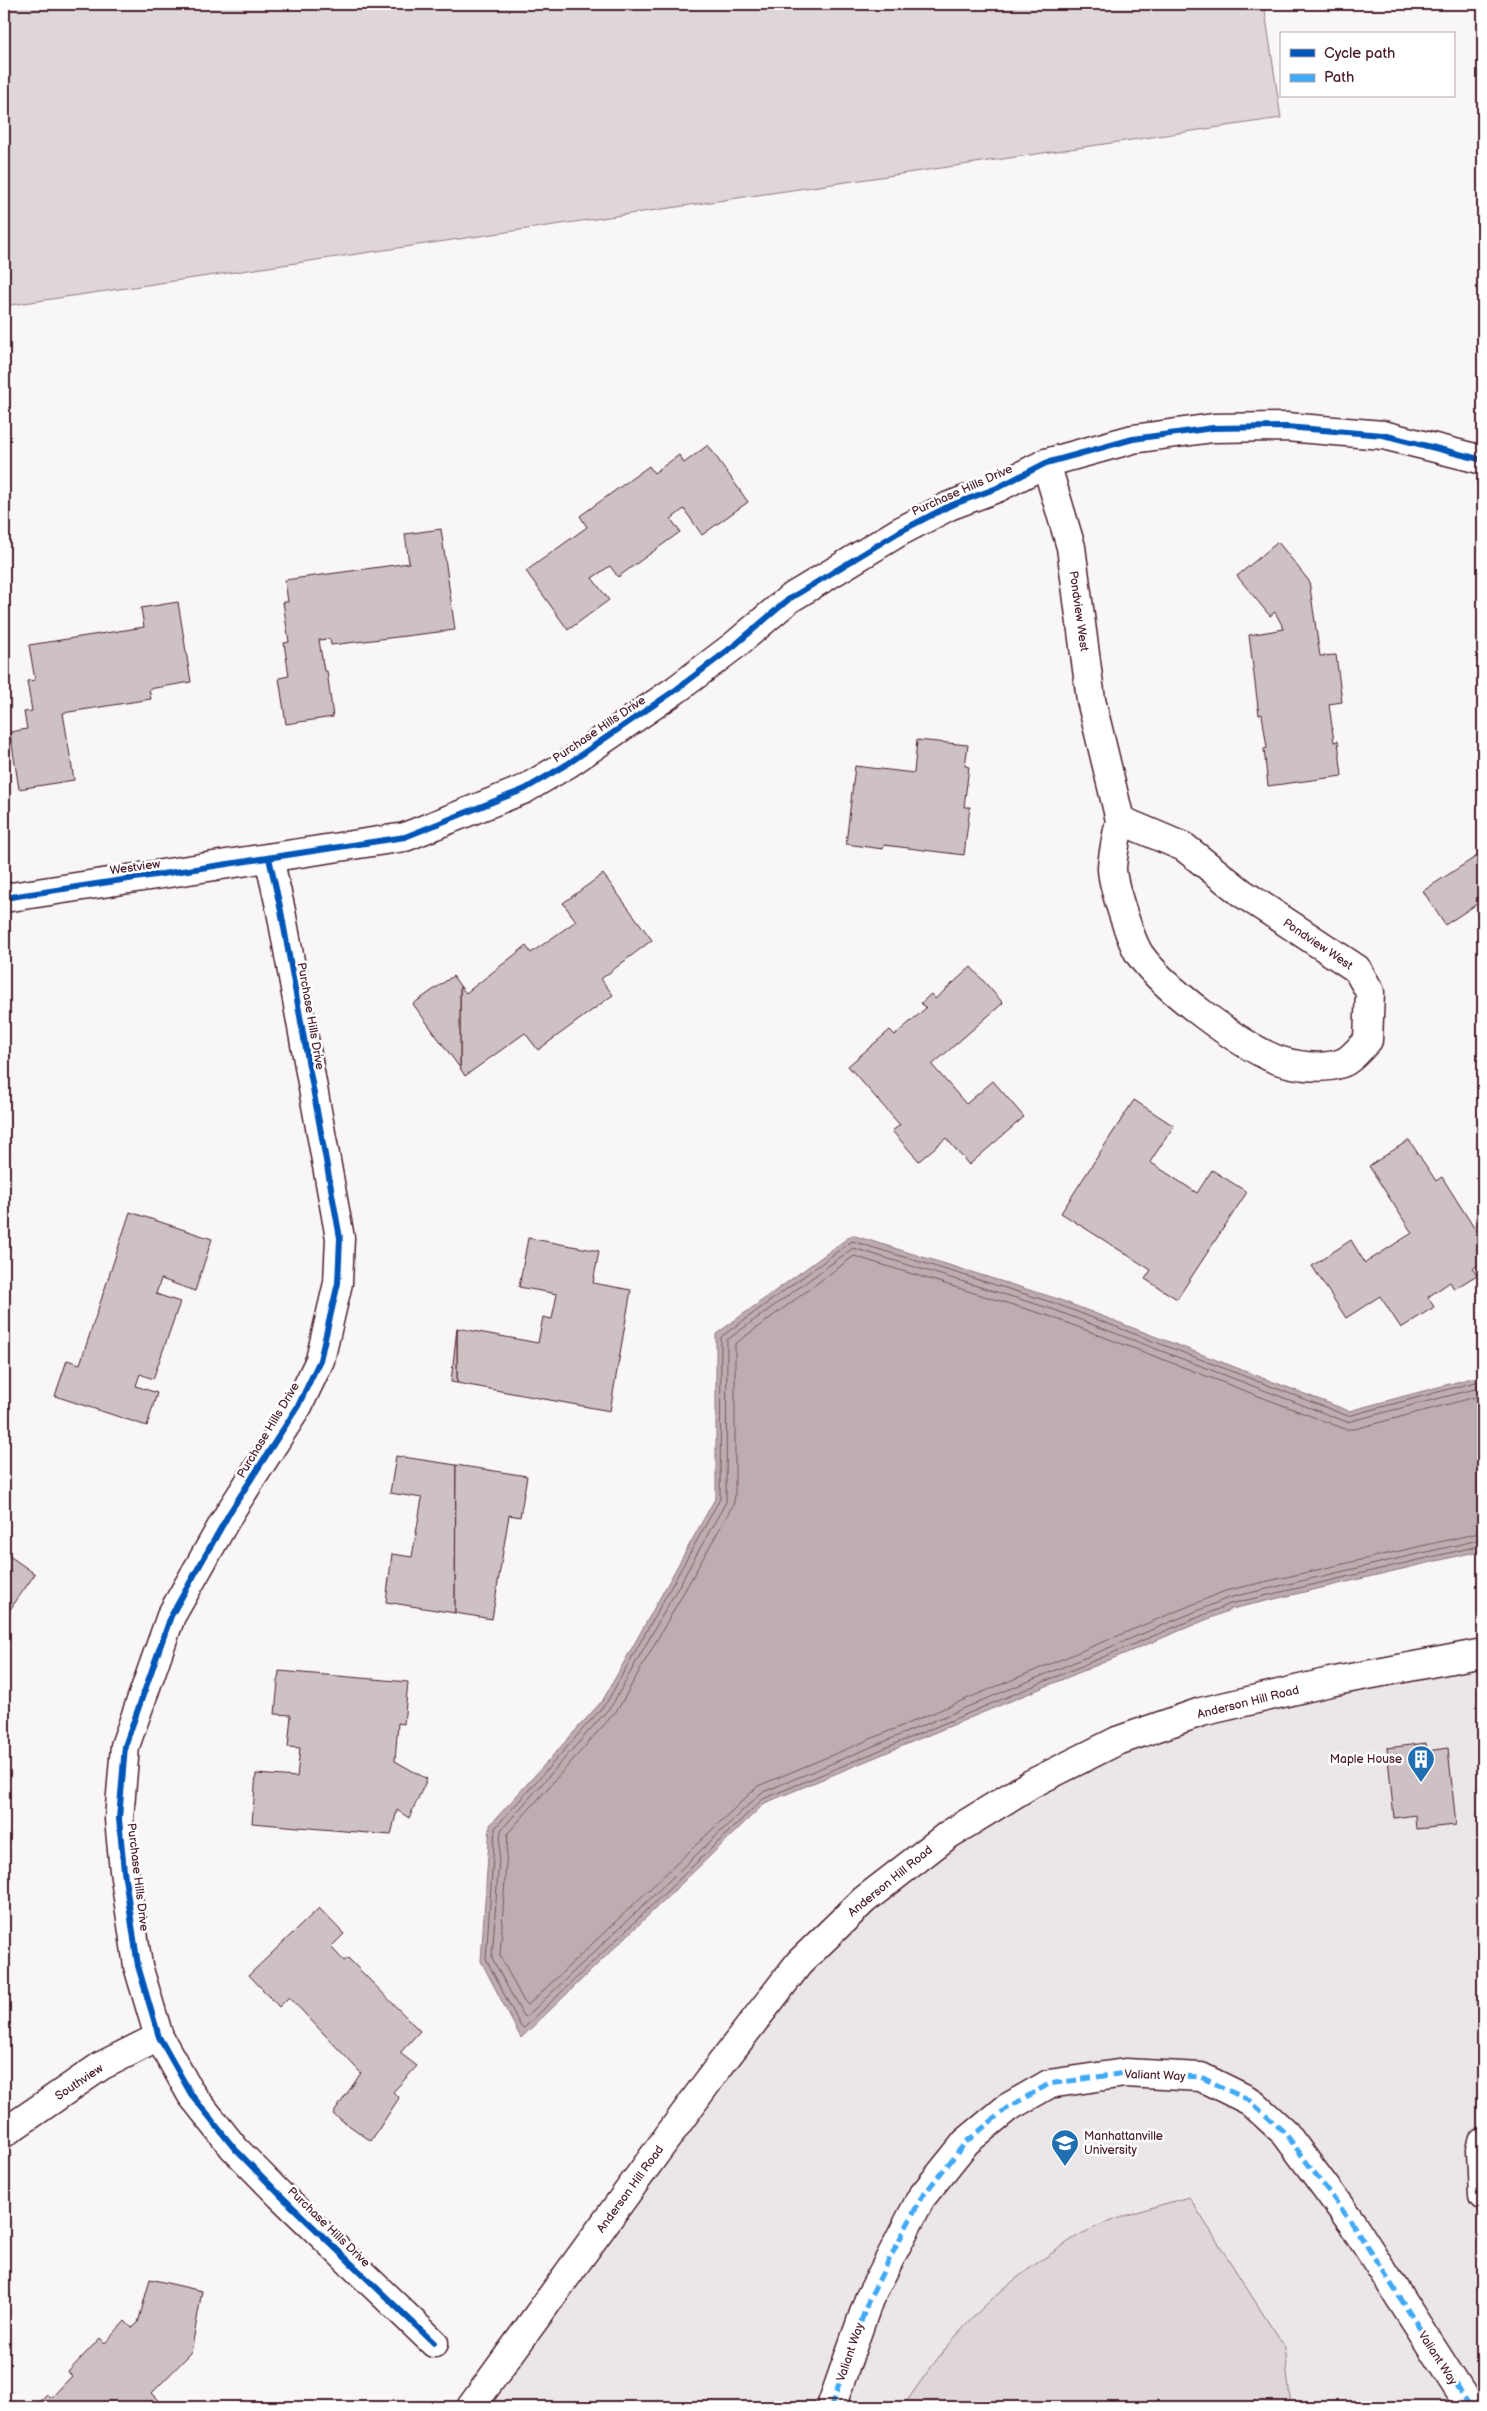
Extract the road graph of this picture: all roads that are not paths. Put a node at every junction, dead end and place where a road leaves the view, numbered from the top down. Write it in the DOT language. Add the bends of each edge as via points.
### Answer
graph roads {
  1 [pos="1483,460"];
  2 [pos="1046,463"];
  3 [pos="1120,820"];
  4 [pos="269,858"];
  5 [pos="4,898"];
  6 [pos="1483,1653"];
  7 [pos="158,2037"];
  8 [pos="4,2133"];
  9 [pos="1483,2141"];
  10 [pos="1483,2196"];
  11 [pos="434,2344"];
  12 [pos="471,2407"];
  13 [pos="831,2407"];
  14 [pos="1470,2407"];
  1 -- 2 [label="street, Purchase Hills Drive" via="1383,435 1286,427 1213,428 1133,439"];
  2 -- 3 [label="street, Pondview West" via="1070,547 1091,700"];
  2 -- 4 [label="street, Purchase Hills Drive" via="899,532 789,599 677,689 525,789 405,837"];
  3 -- 3 [label="street, Pondview West" via="1112,870 1114,879 1126,922 1140,954 1163,980 1219,1026 1274,1058 1295,1065 1344,1063 1368,1040 1370,992 1357,969 1242,893 1184,847"];
  4 -- 5 [label="street, Westview"];
  4 -- 7 [label="street, Purchase Hills Drive" via="340,1238 338,1283 320,1360 298,1406 230,1512 170,1616 125,1746 119,1819 124,1871 138,1966"];
  6 -- 12 [label="street, Anderson Hill Road" via="1330,1682 1201,1712 1117,1740 1031,1784 948,1835 864,1900 799,1963 720,2065"];
  7 -- 8 [label="street, Southview" via="101,2066"];
  7 -- 11 [label="street, Purchase Hills Drive" via="191,2094 234,2148"];
  9 -- 10 [label="street"];
  13 -- 14 [label="street, Valiant Way" via="869,2299 921,2198 966,2142 1007,2108 1049,2084 1125,2073 1201,2077 1250,2101 1285,2133 1352,2223"];
}
